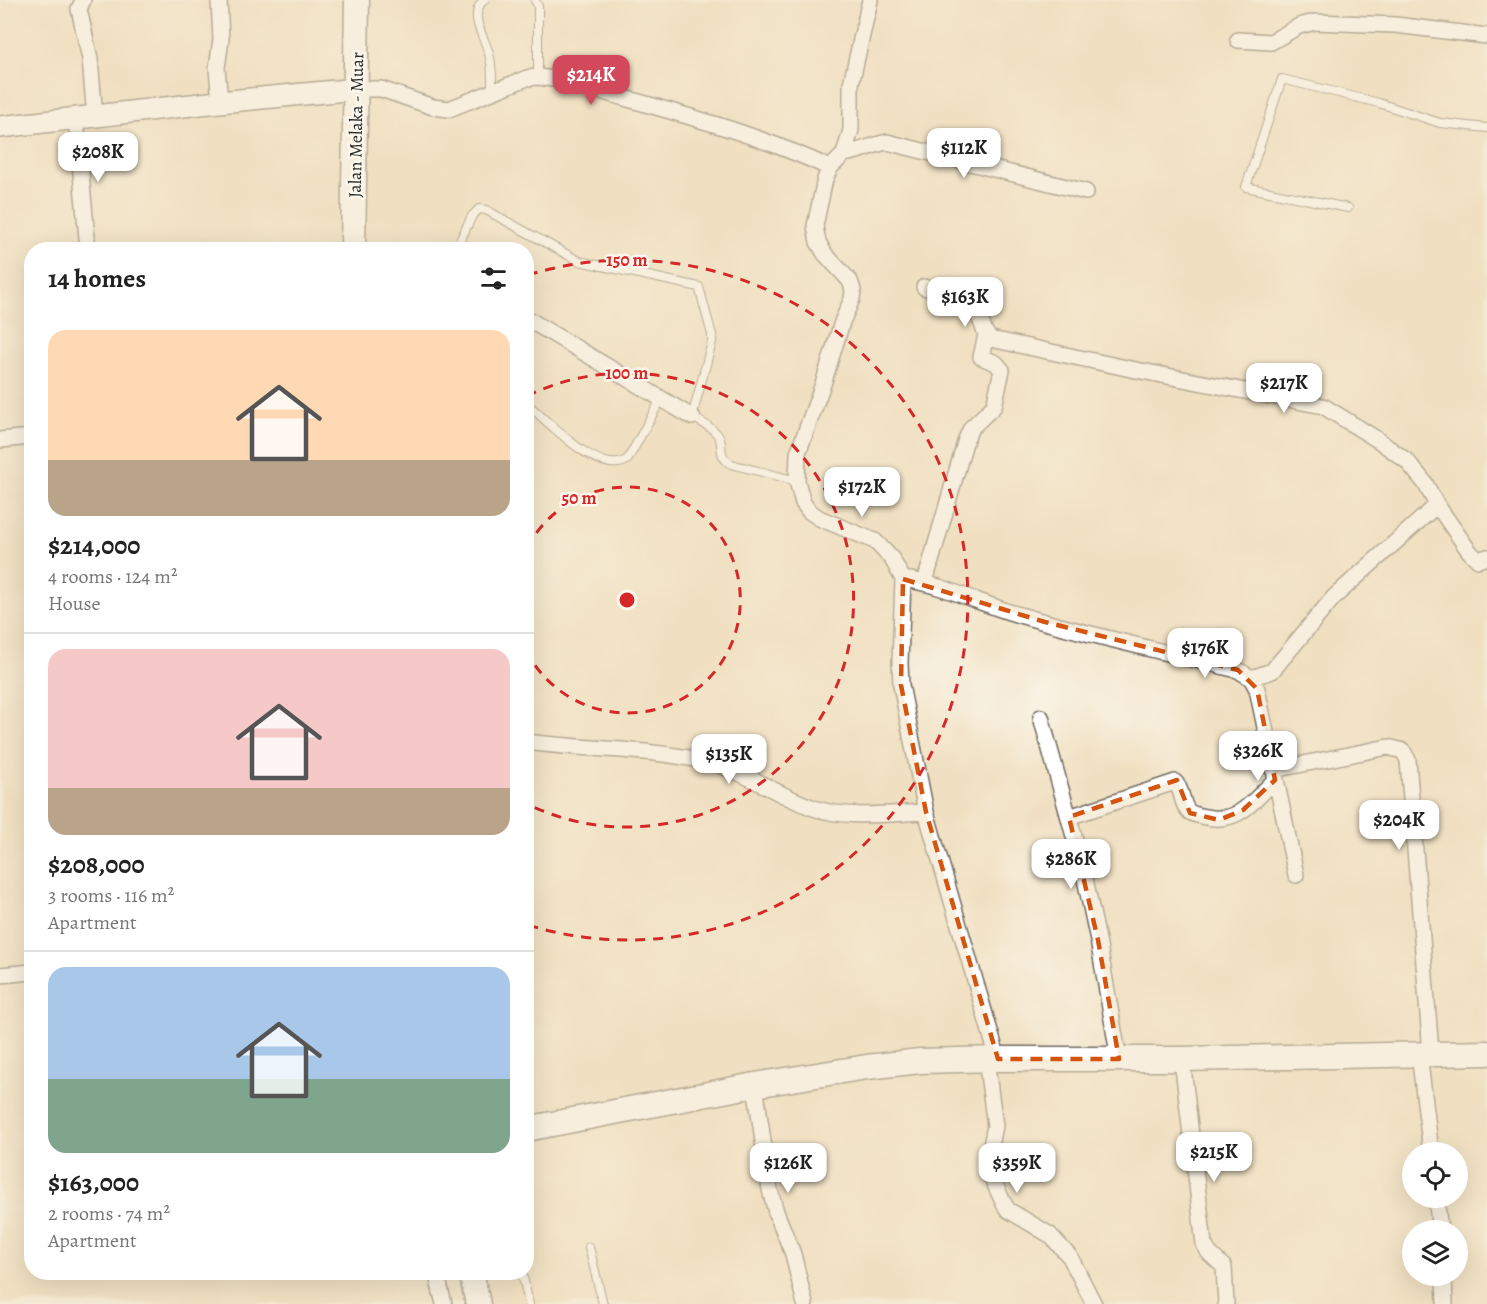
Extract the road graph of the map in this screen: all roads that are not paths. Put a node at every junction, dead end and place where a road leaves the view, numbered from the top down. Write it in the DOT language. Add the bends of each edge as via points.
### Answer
graph roads {
  1 [pos="83,0"];
  2 [pos="219,0"];
  3 [pos="357,0"];
  4 [pos="484,0"];
  5 [pos="535,0"];
  6 [pos="870,0"];
  7 [pos="1487,36"];
  8 [pos="1238,40"];
  9 [pos="538,76"];
  10 [pos="357,89"];
  11 [pos="492,93"];
  12 [pos="220,102"];
  13 [pos="86,118"];
  14 [pos="0,127"];
  15 [pos="1487,128"];
  16 [pos="844,154"];
  17 [pos="830,168"];
  18 [pos="1086,192"];
  19 [pos="1348,208"];
  20 [pos="88,242"];
  21 [pos="353,242"];
  22 [pos="460,242"];
  23 [pos="924,287"];
  24 [pos="534,323"];
  25 [pos="986,335"];
  26 [pos="661,399"];
  27 [pos="534,410"];
  28 [pos="692,417"];
  29 [pos="24,438"];
  30 [pos="0,440"];
  31 [pos="797,481"];
  32 [pos="1437,505"];
  33 [pos="1487,557"];
  34 [pos="903,579"];
  35 [pos="925,582"];
  36 [pos="1251,678"];
  37 [pos="1041,717"];
  38 [pos="534,743"];
  39 [pos="1274,775"];
  40 [pos="926,812"];
  41 [pos="1069,817"];
  42 [pos="1296,875"];
  43 [pos="24,973"];
  44 [pos="0,975"];
  45 [pos="1487,1053"];
  46 [pos="1425,1054"];
  47 [pos="992,1059"];
  48 [pos="1119,1059"];
  49 [pos="1182,1059"];
  50 [pos="756,1085"];
  51 [pos="534,1127"];
  52 [pos="1430,1142"];
  53 [pos="589,1248"];
  54 [pos="438,1280"];
  55 [pos="473,1280"];
  56 [pos="524,1280"];
  57 [pos="1444,1286"];
  58 [pos="444,1304"];
  59 [pos="478,1304"];
  60 [pos="529,1304"];
  61 [pos="603,1304"];
  62 [pos="805,1304"];
  63 [pos="1094,1304"];
  64 [pos="1226,1304"];
  65 [pos="1445,1304"];
  1 -- 13 [label="street" via="80,9 90,59"];
  2 -- 12 [label="street"];
  3 -- 10 [label="main road, Jalan Melaka - Muar"];
  4 -- 11 [label="lane" via="477,17 489,52"];
  5 -- 9 [label="lane"];
  6 -- 16 [label="street" via="853,75 851,130"];
  7 -- 8 [label="street" via="1395,25 1316,22 1299,26 1271,42"];
  9 -- 11 [label="street"];
  9 -- 17 [label="street" via="758,139"];
  10 -- 11 [label="street" via="381,89 449,109"];
  10 -- 12 [label="street"];
  10 -- 21 [label="main road, Jalan Melaka - Muar"];
  12 -- 13 [label="street"];
  13 -- 14 [label="street"];
  13 -- 20 [label="street"];
  15 -- 19 [label="lane" via="1440,123 1282,79 1245,187"];
  16 -- 17 [label="street"];
  16 -- 18 [label="street" via="887,142"];
  17 -- 31 [label="street" via="815,226 818,242 853,290 798,453"];
  22 -- 28 [label="lane" via="475,211 486,210 579,261 699,287 712,342"];
  23 -- 25 [label="street" via="960,297 974,308"];
  24 -- 26 [label="street"];
  25 -- 32 [label="street" via="1009,344 1323,406 1407,461"];
  25 -- 35 [label="street" via="981,357 1002,370 994,406 971,428 966,439"];
  26 -- 27 [label="lane" via="628,459 614,464 580,449"];
  26 -- 28 [label="street"];
  28 -- 31 [label="lane" via="717,433 724,459 731,464"];
  29 -- 30 [label="street"];
  31 -- 34 [label="street" via="809,511 874,542 892,559"];
  32 -- 33 [label="street" via="1469,551 1478,560"];
  32 -- 36 [label="street" via="1334,597 1272,671"];
  34 -- 35 [label="street"];
  34 -- 40 [label="street" via="901,685"];
  35 -- 36 [label="street" via="1012,613 1238,670"];
  36 -- 39 [label="street" via="1257,689"];
  37 -- 41 [label="street"];
  38 -- 40 [label="street" via="674,755 707,762 732,768 819,810 842,814"];
  39 -- 41 [label="street" via="1243,810 1230,818 1219,820 1190,813 1175,782"];
  39 -- 42 [label="street"];
  39 -- 46 [label="street" via="1388,747 1403,751 1408,760"];
  40 -- 47 [label="street"];
  41 -- 48 [label="street" via="1098,939"];
  43 -- 44 [label="street"];
  45 -- 46 [label="main road"];
  46 -- 49 [label="main road"];
  46 -- 52 [label="street"];
  47 -- 48 [label="main road"];
  47 -- 50 [label="main road" via="920,1061"];
  47 -- 63 [label="street" via="995,1126 988,1160 991,1176 1008,1210 1050,1235 1070,1257"];
  48 -- 49 [label="main road"];
  49 -- 64 [label="street" via="1204,1244 1224,1268"];
  50 -- 51 [label="main road"];
  50 -- 62 [label="street" via="770,1190 793,1254"];
  53 -- 61 [label="lane"];
  54 -- 58 [label="street"];
  55 -- 59 [label="main road"];
  56 -- 60 [label="lane"];
  57 -- 65 [label="street"];
}
